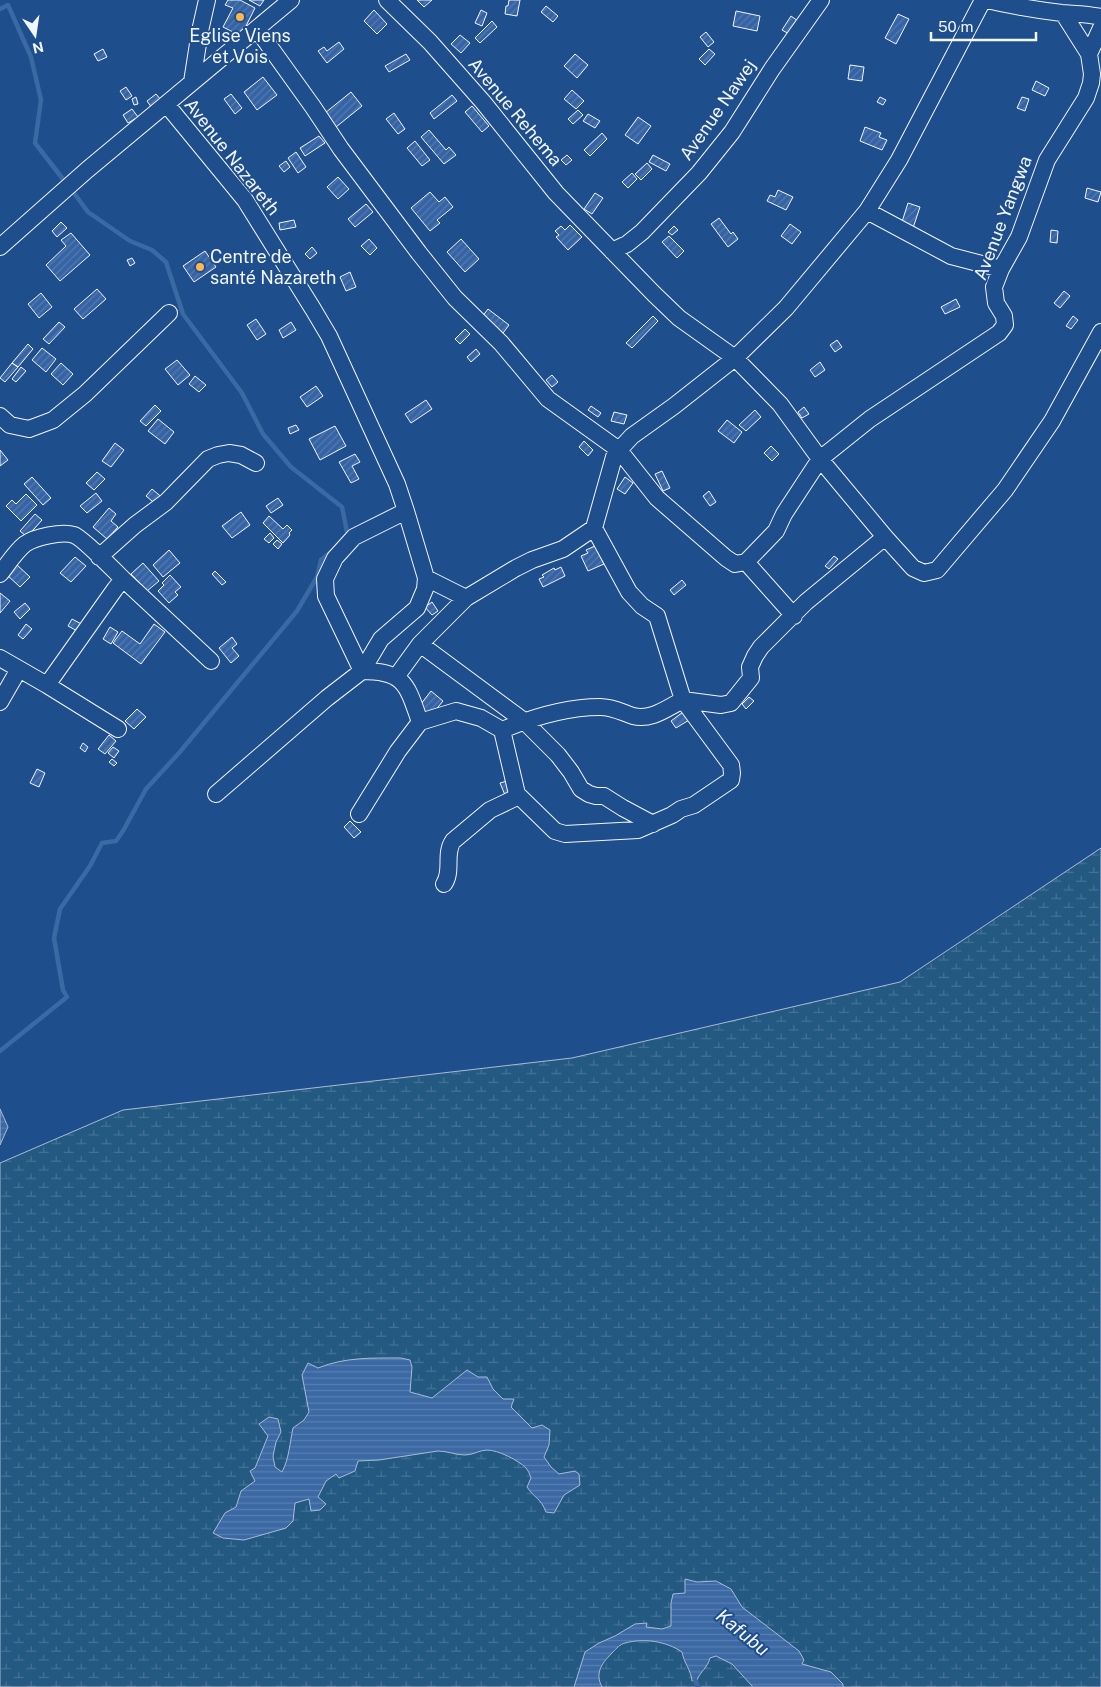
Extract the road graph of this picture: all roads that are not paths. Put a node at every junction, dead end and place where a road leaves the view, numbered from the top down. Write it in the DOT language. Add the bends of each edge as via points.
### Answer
graph roads {
  1 [pos="207,0"];
  2 [pos="291,0"];
  3 [pos="387,0"];
  4 [pos="821,0"];
  5 [pos="983,0"];
  6 [pos="988,0"];
  7 [pos="1063,13"];
  8 [pos="1101,17"];
  9 [pos="1101,28"];
  10 [pos="257,29"];
  11 [pos="1089,54"];
  12 [pos="192,82"];
  13 [pos="166,105"];
  14 [pos="867,211"];
  15 [pos="0,247"];
  16 [pos="612,251"];
  17 [pos="1001,269"];
  18 [pos="169,312"];
  19 [pos="1101,332"];
  20 [pos="735,358"];
  21 [pos="0,416"];
  22 [pos="619,450"];
  23 [pos="820,459"];
  24 [pos="256,463"];
  25 [pos="406,511"];
  26 [pos="594,528"];
  27 [pos="885,537"];
  28 [pos="99,557"];
  29 [pos="746,562"];
  30 [pos="0,574"];
  31 [pos="426,578"];
  32 [pos="123,579"];
  33 [pos="466,598"];
  34 [pos="794,616"];
  35 [pos="420,644"];
  36 [pos="0,658"];
  37 [pos="211,661"];
  38 [pos="20,670"];
  39 [pos="362,671"];
  40 [pos="396,677"];
  41 [pos="47,685"];
  42 [pos="683,700"];
  43 [pos="0,702"];
  44 [pos="524,721"];
  45 [pos="420,722"];
  46 [pos="118,728"];
  47 [pos="502,730"];
  48 [pos="216,794"];
  49 [pos="517,794"];
  50 [pos="359,814"];
  51 [pos="653,824"];
  52 [pos="444,884"];
  1 -- 12 [label="street"];
  2 -- 10 [label="street"];
  3 -- 16 [label="street, Avenue Rehema" via="430,42 556,193"];
  4 -- 16 [label="street, Avenue Nawej" via="732,132 699,173 642,232"];
  5 -- 14 [label="street" via="908,142"];
  6 -- 7 [label="street"];
  7 -- 8 [label="street"];
  7 -- 11 [label="street"];
  9 -- 11 [label="street"];
  10 -- 12 [label="street"];
  10 -- 22 [label="street" via="341,149 456,298 548,399"];
  11 -- 17 [label="street, Avenue Yangwa" via="1092,74 1086,98 1047,160 1019,236"];
  12 -- 13 [label="street"];
  13 -- 15 [label="street"];
  13 -- 25 [label="street, Avenue Nazareth" via="245,200 313,309 397,484"];
  14 -- 17 [label="street" via="951,256"];
  14 -- 20 [label="street" via="786,308"];
  16 -- 20 [label="street, Avenue Rehema" via="679,318"];
  17 -- 23 [label="street, Avenue Yangwa" via="994,287 996,303 1005,325 999,333 870,420"];
  18 -- 21 [label="street" via="85,394 53,420 29,429 10,425"];
  19 -- 27 [label="street, Avenue Rehema" via="1052,421 1005,490 937,570 924,573 913,568"];
  20 -- 22 [label="street" via="632,436"];
  20 -- 23 [label="street, Avenue Rehema" via="780,404"];
  22 -- 26 [label="street" via="614,457"];
  22 -- 29 [label="street" via="657,498 726,558 735,564"];
  23 -- 27 [label="street, Avenue Rehema"];
  23 -- 29 [label="street" via="776,531"];
  24 -- 28 [label="street" via="242,455 229,453 208,459 166,502 134,525"];
  25 -- 31 [label="street, Avenue Nazareth"];
  25 -- 39 [label="street" via="354,538 335,558 325,579 326,596"];
  26 -- 33 [label="street" via="563,549 516,568"];
  26 -- 42 [label="street" via="629,592 657,616"];
  27 -- 34 [label="street" via="806,602"];
  28 -- 30 [label="street" via="75,535 48,536 26,543"];
  28 -- 32 [label="street"];
  29 -- 34 [label="street"];
  31 -- 33 [label="street"];
  31 -- 39 [label="street" via="417,608 381,639"];
  32 -- 37 [label="street"];
  32 -- 41 [label="street"];
  33 -- 35 [label="street"];
  34 -- 42 [label="street" via="761,647 750,667 751,678 731,703 721,706"];
  35 -- 40 [label="street"];
  35 -- 44 [label="street"];
  36 -- 38 [label="street"];
  38 -- 41 [label="street"];
  38 -- 43 [label="street"];
  39 -- 40 [label="street" via="381,671"];
  39 -- 48 [label="street"];
  40 -- 45 [label="street" via="410,694"];
  41 -- 46 [label="street"];
  42 -- 44 [label="street" via="657,715 634,716 612,707 598,707"];
  42 -- 51 [label="street" via="730,764 731,780 694,805"];
  44 -- 47 [label="street"];
  44 -- 51 [label="street" via="558,755 581,789 604,796"];
  45 -- 47 [label="street" via="456,711 481,718"];
  45 -- 50 [label="street"];
  47 -- 49 [label="street"];
  49 -- 51 [label="street" via="555,831 566,834 638,830"];
  49 -- 52 [label="street" via="513,800 490,810 453,841"];
}
